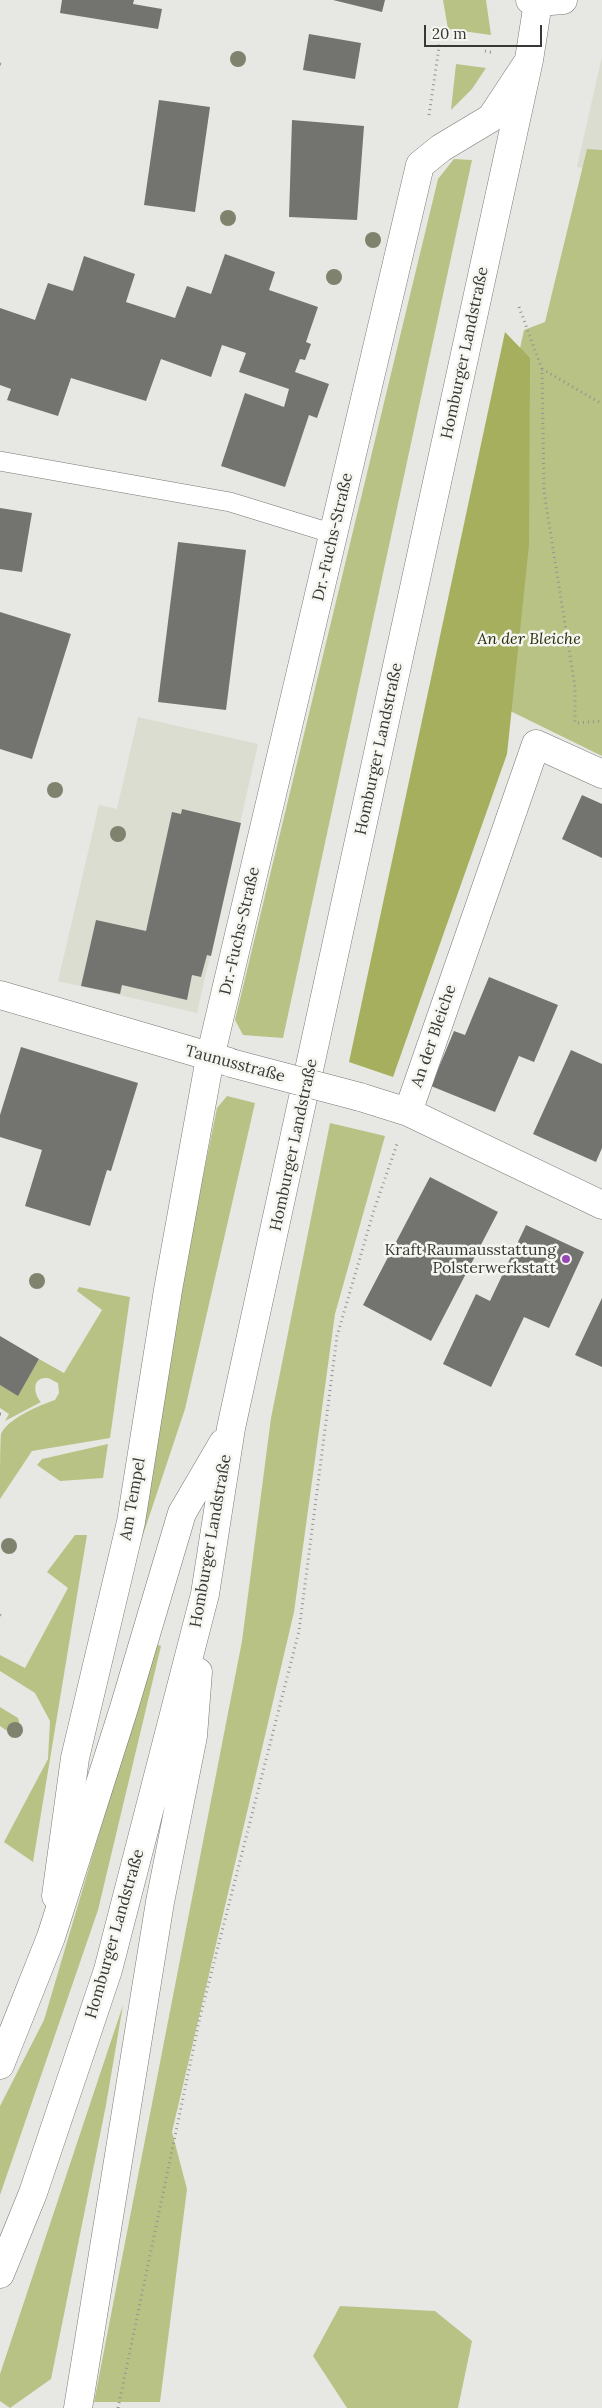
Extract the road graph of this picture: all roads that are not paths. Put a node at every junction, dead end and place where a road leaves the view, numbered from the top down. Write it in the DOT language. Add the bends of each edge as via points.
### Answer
graph roads {
  1 [pos="544,1"];
  2 [pos="530,60"];
  3 [pos="0,461"];
  4 [pos="334,534"];
  5 [pos="602,774"];
  6 [pos="0,995"];
  7 [pos="221,1061"];
  8 [pos="408,1112"];
  9 [pos="602,1206"];
  10 [pos="231,1428"];
  11 [pos="205,1594"];
  12 [pos="51,1937"];
  13 [pos="0,2064"];
  14 [pos="0,2274"];
  15 [pos="78,2408"];
  1 -- 2 [label="street, Homburger Landstraße"];
  2 -- 4 [label="street, Dr.-Fuchs-Straße" via="491,118 441,148 420,165"];
  2 -- 10 [label="street, Homburger Landstraße"];
  3 -- 4 [label="lane" via="230,502"];
  4 -- 7 [label="street, Dr.-Fuchs-Straße"];
  5 -- 8 [label="street, An der Bleiche" via="536,744"];
  6 -- 7 [label="street, Taunusstraße"];
  7 -- 8 [label="street, Taunusstraße, bridge"];
  7 -- 12 [label="street, Am Tempel" via="168,1290 130,1522 75,1758"];
  8 -- 9 [label="street, Taunusstraße"];
  10 -- 11 [label="street, Homburger Landstraße"];
  10 -- 12 [label="street" via="182,1513"];
  11 -- 14 [label="street, Homburger Landstraße" via="108,1970 33,2192"];
  11 -- 15 [label="street" via="193,1736 160,1902"];
  12 -- 13 [label="street"];
}
